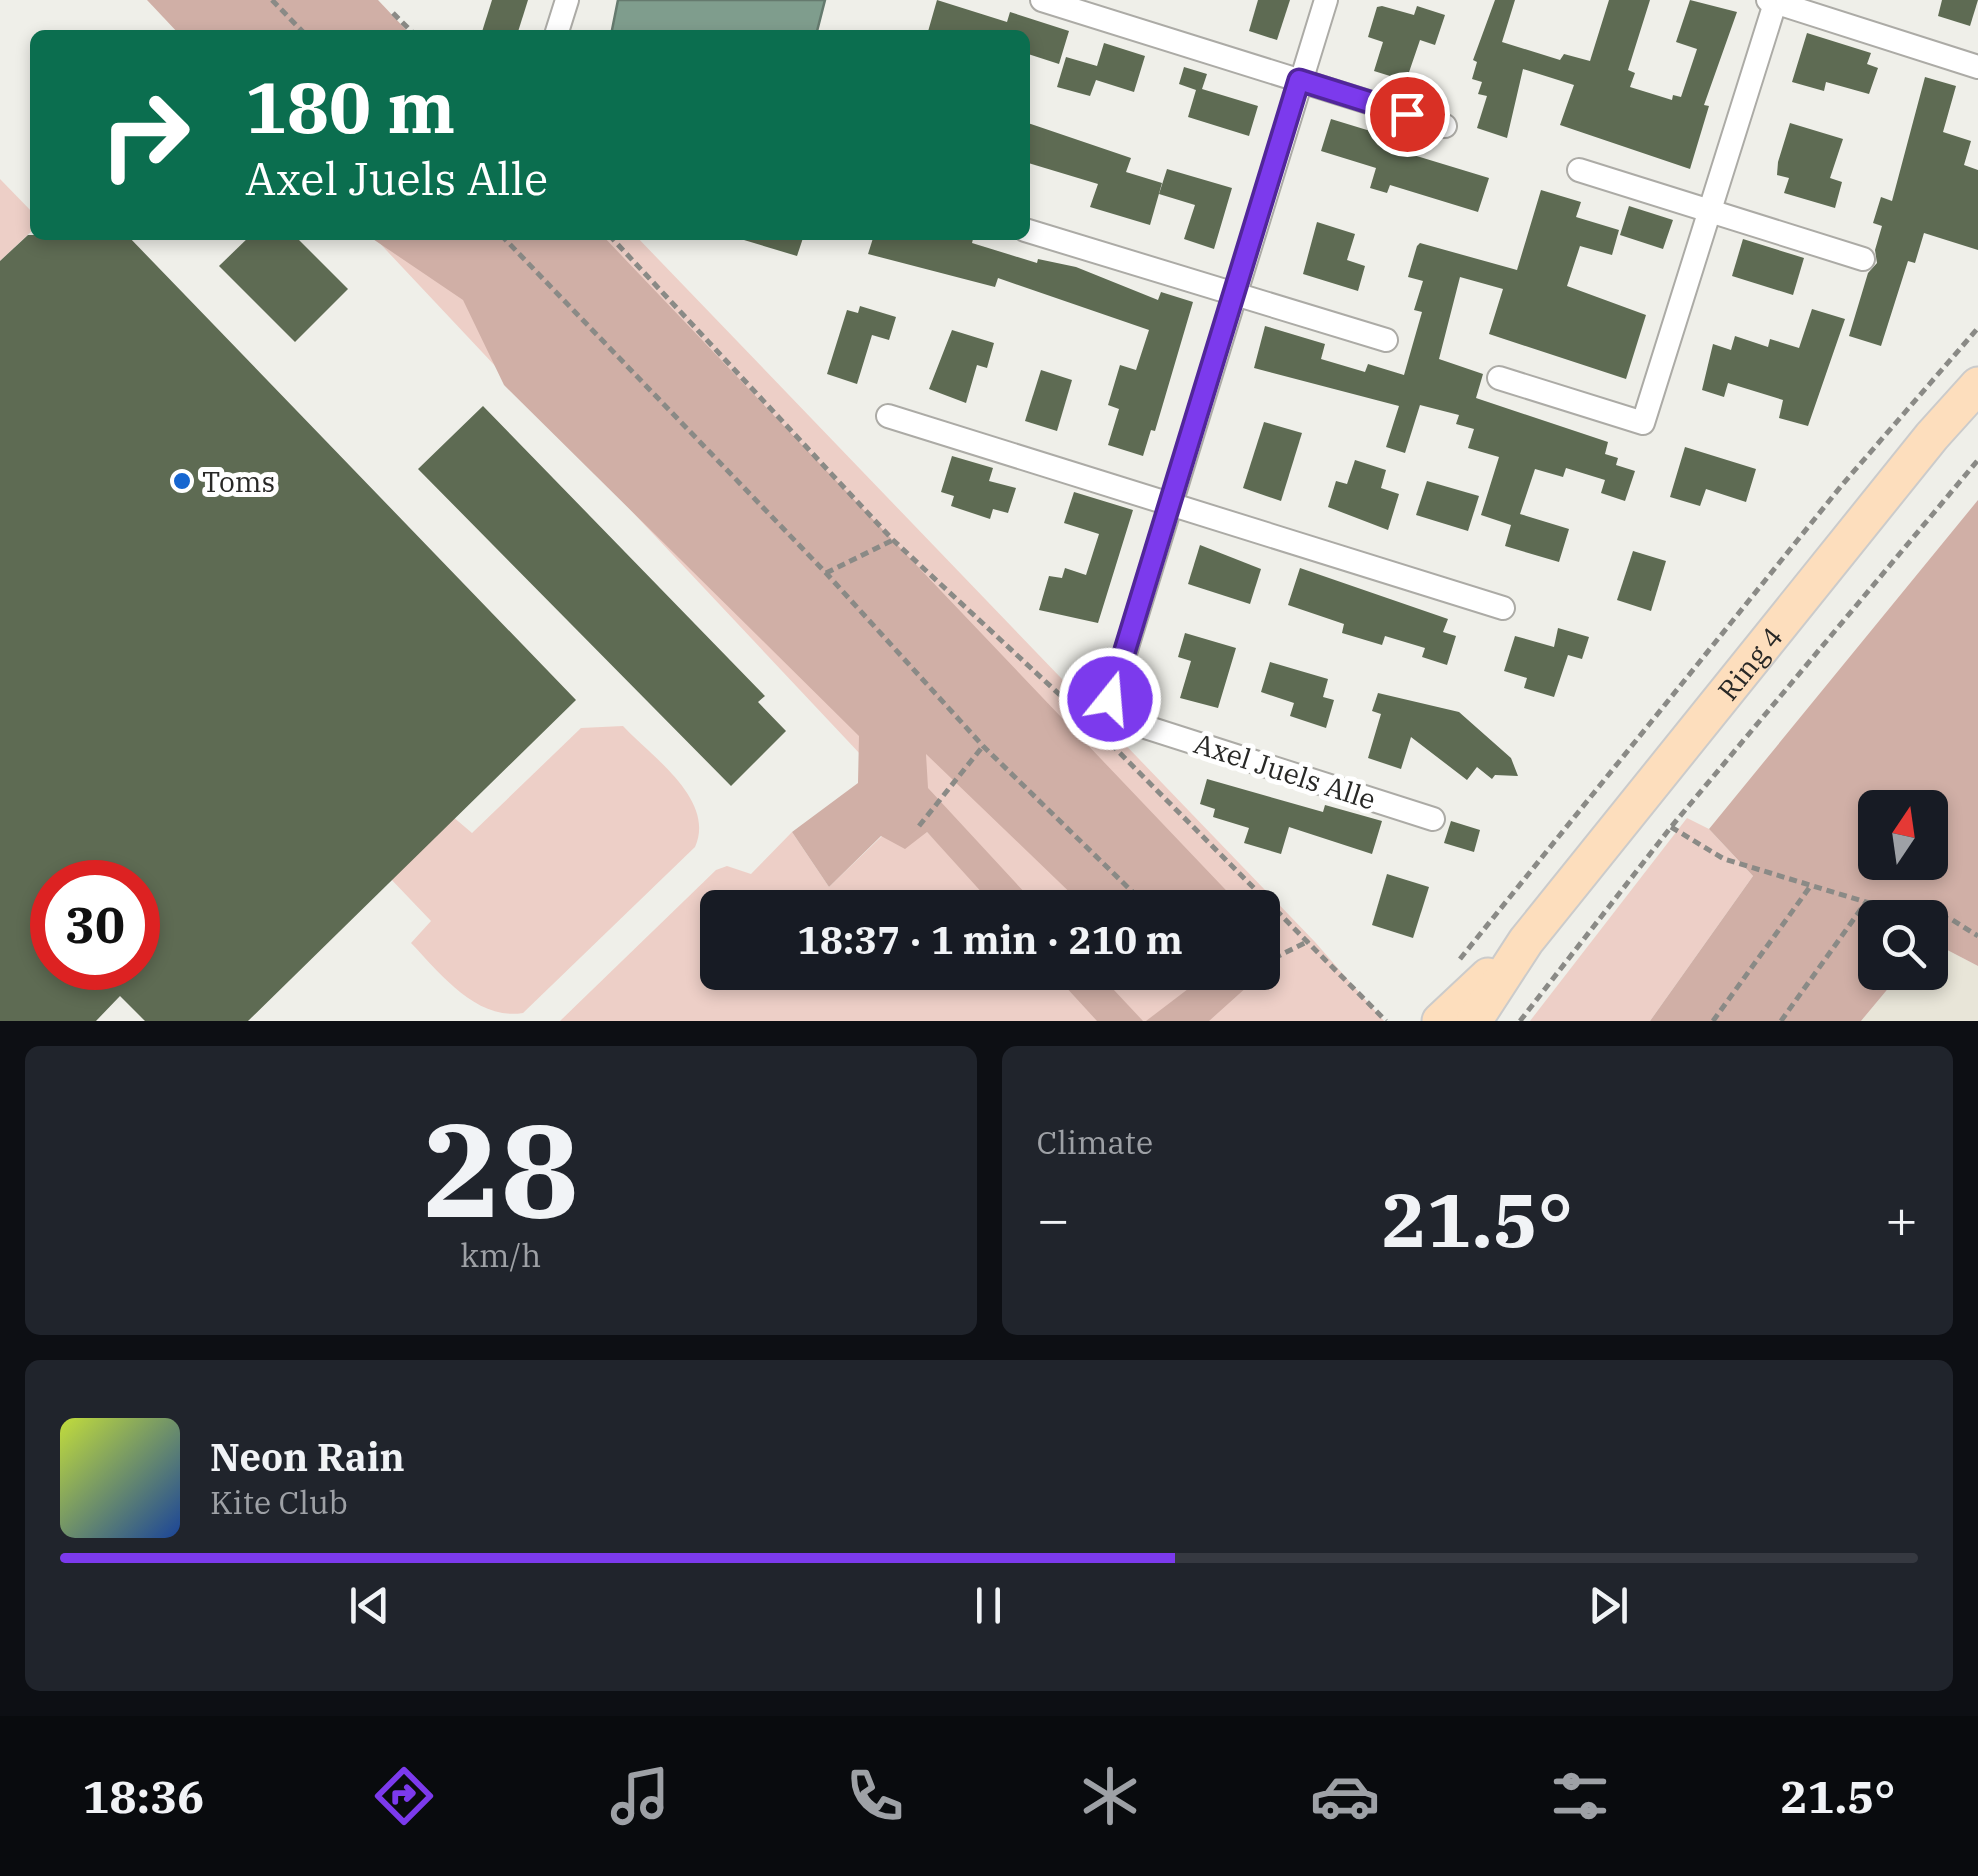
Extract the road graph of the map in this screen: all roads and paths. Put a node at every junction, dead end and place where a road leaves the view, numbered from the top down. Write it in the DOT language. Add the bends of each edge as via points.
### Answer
graph roads {
  1 [pos="272,0"];
  2 [pos="567,0"];
  3 [pos="1042,0"];
  4 [pos="1326,0"];
  5 [pos="1773,1"];
  6 [pos="393,14"];
  7 [pos="301,30"];
  8 [pos="409,30"];
  9 [pos="558,30"];
  10 [pos="1978,68"];
  11 [pos="1299,80"];
  12 [pos="1445,126"];
  13 [pos="1580,170"];
  14 [pos="1709,212"];
  15 [pos="1030,232"];
  16 [pos="506,240"];
  17 [pos="614,240"];
  18 [pos="1863,259"];
  19 [pos="1234,294"];
  20 [pos="1978,328"];
  21 [pos="1386,340"];
  22 [pos="1499,378"];
  23 [pos="1978,386"];
  24 [pos="888,416"];
  25 [pos="1978,460"];
  26 [pos="1168,504"];
  27 [pos="893,540"];
  28 [pos="826,573"];
  29 [pos="1503,608"];
  30 [pos="982,746"];
  31 [pos="1433,818"];
  32 [pos="918,826"];
  33 [pos="1671,827"];
  34 [pos="1812,884"];
  35 [pos="1130,890"];
  36 [pos="1860,900"];
  37 [pos="1858,913"];
  38 [pos="1948,918"];
  39 [pos="1978,936"];
  40 [pos="1308,941"];
  41 [pos="1526,942"];
  42 [pos="1280,955"];
  43 [pos="1458,962"];
  44 [pos="1386,1021"];
  45 [pos="1440,1021"];
  46 [pos="1474,1021"];
  47 [pos="1520,1021"];
  48 [pos="1713,1021"];
  49 [pos="1781,1021"];
  1 -- 7 [label="path"];
  2 -- 9 [label="street"];
  3 -- 11 [label="street"];
  4 -- 11 [label="street, Axel Juels Alle"];
  5 -- 10 [label="street"];
  5 -- 14 [label="street"];
  6 -- 8 [label="path"];
  11 -- 12 [label="street"];
  11 -- 19 [label="street, Axel Juels Alle"];
  13 -- 14 [label="street"];
  14 -- 18 [label="street"];
  14 -- 22 [label="street" via="1643,423"];
  15 -- 19 [label="street"];
  16 -- 28 [label="path"];
  17 -- 27 [label="path"];
  19 -- 21 [label="street"];
  19 -- 26 [label="street, Axel Juels Alle"];
  20 -- 43 [label="path" via="1842,485"];
  23 -- 41 [label="main road, Ring 4"];
  24 -- 26 [label="street"];
  25 -- 33 [label="path"];
  26 -- 29 [label="street"];
  26 -- 31 [label="street, Axel Juels Alle" via="1110,699 1136,724"];
  27 -- 28 [label="path"];
  27 -- 40 [label="path" via="1090,719"];
  28 -- 30 [label="path"];
  30 -- 32 [label="path"];
  30 -- 35 [label="path"];
  33 -- 34 [label="path" via="1724,859"];
  33 -- 47 [label="path"];
  34 -- 36 [label="path"];
  34 -- 48 [label="path"];
  37 -- 49 [label="path"];
  38 -- 39 [label="path"];
  40 -- 42 [label="path"];
  40 -- 44 [label="path"];
  41 -- 45 [label="main road, Ring 4"];
  41 -- 46 [label="main road, Ring 4"];
}
